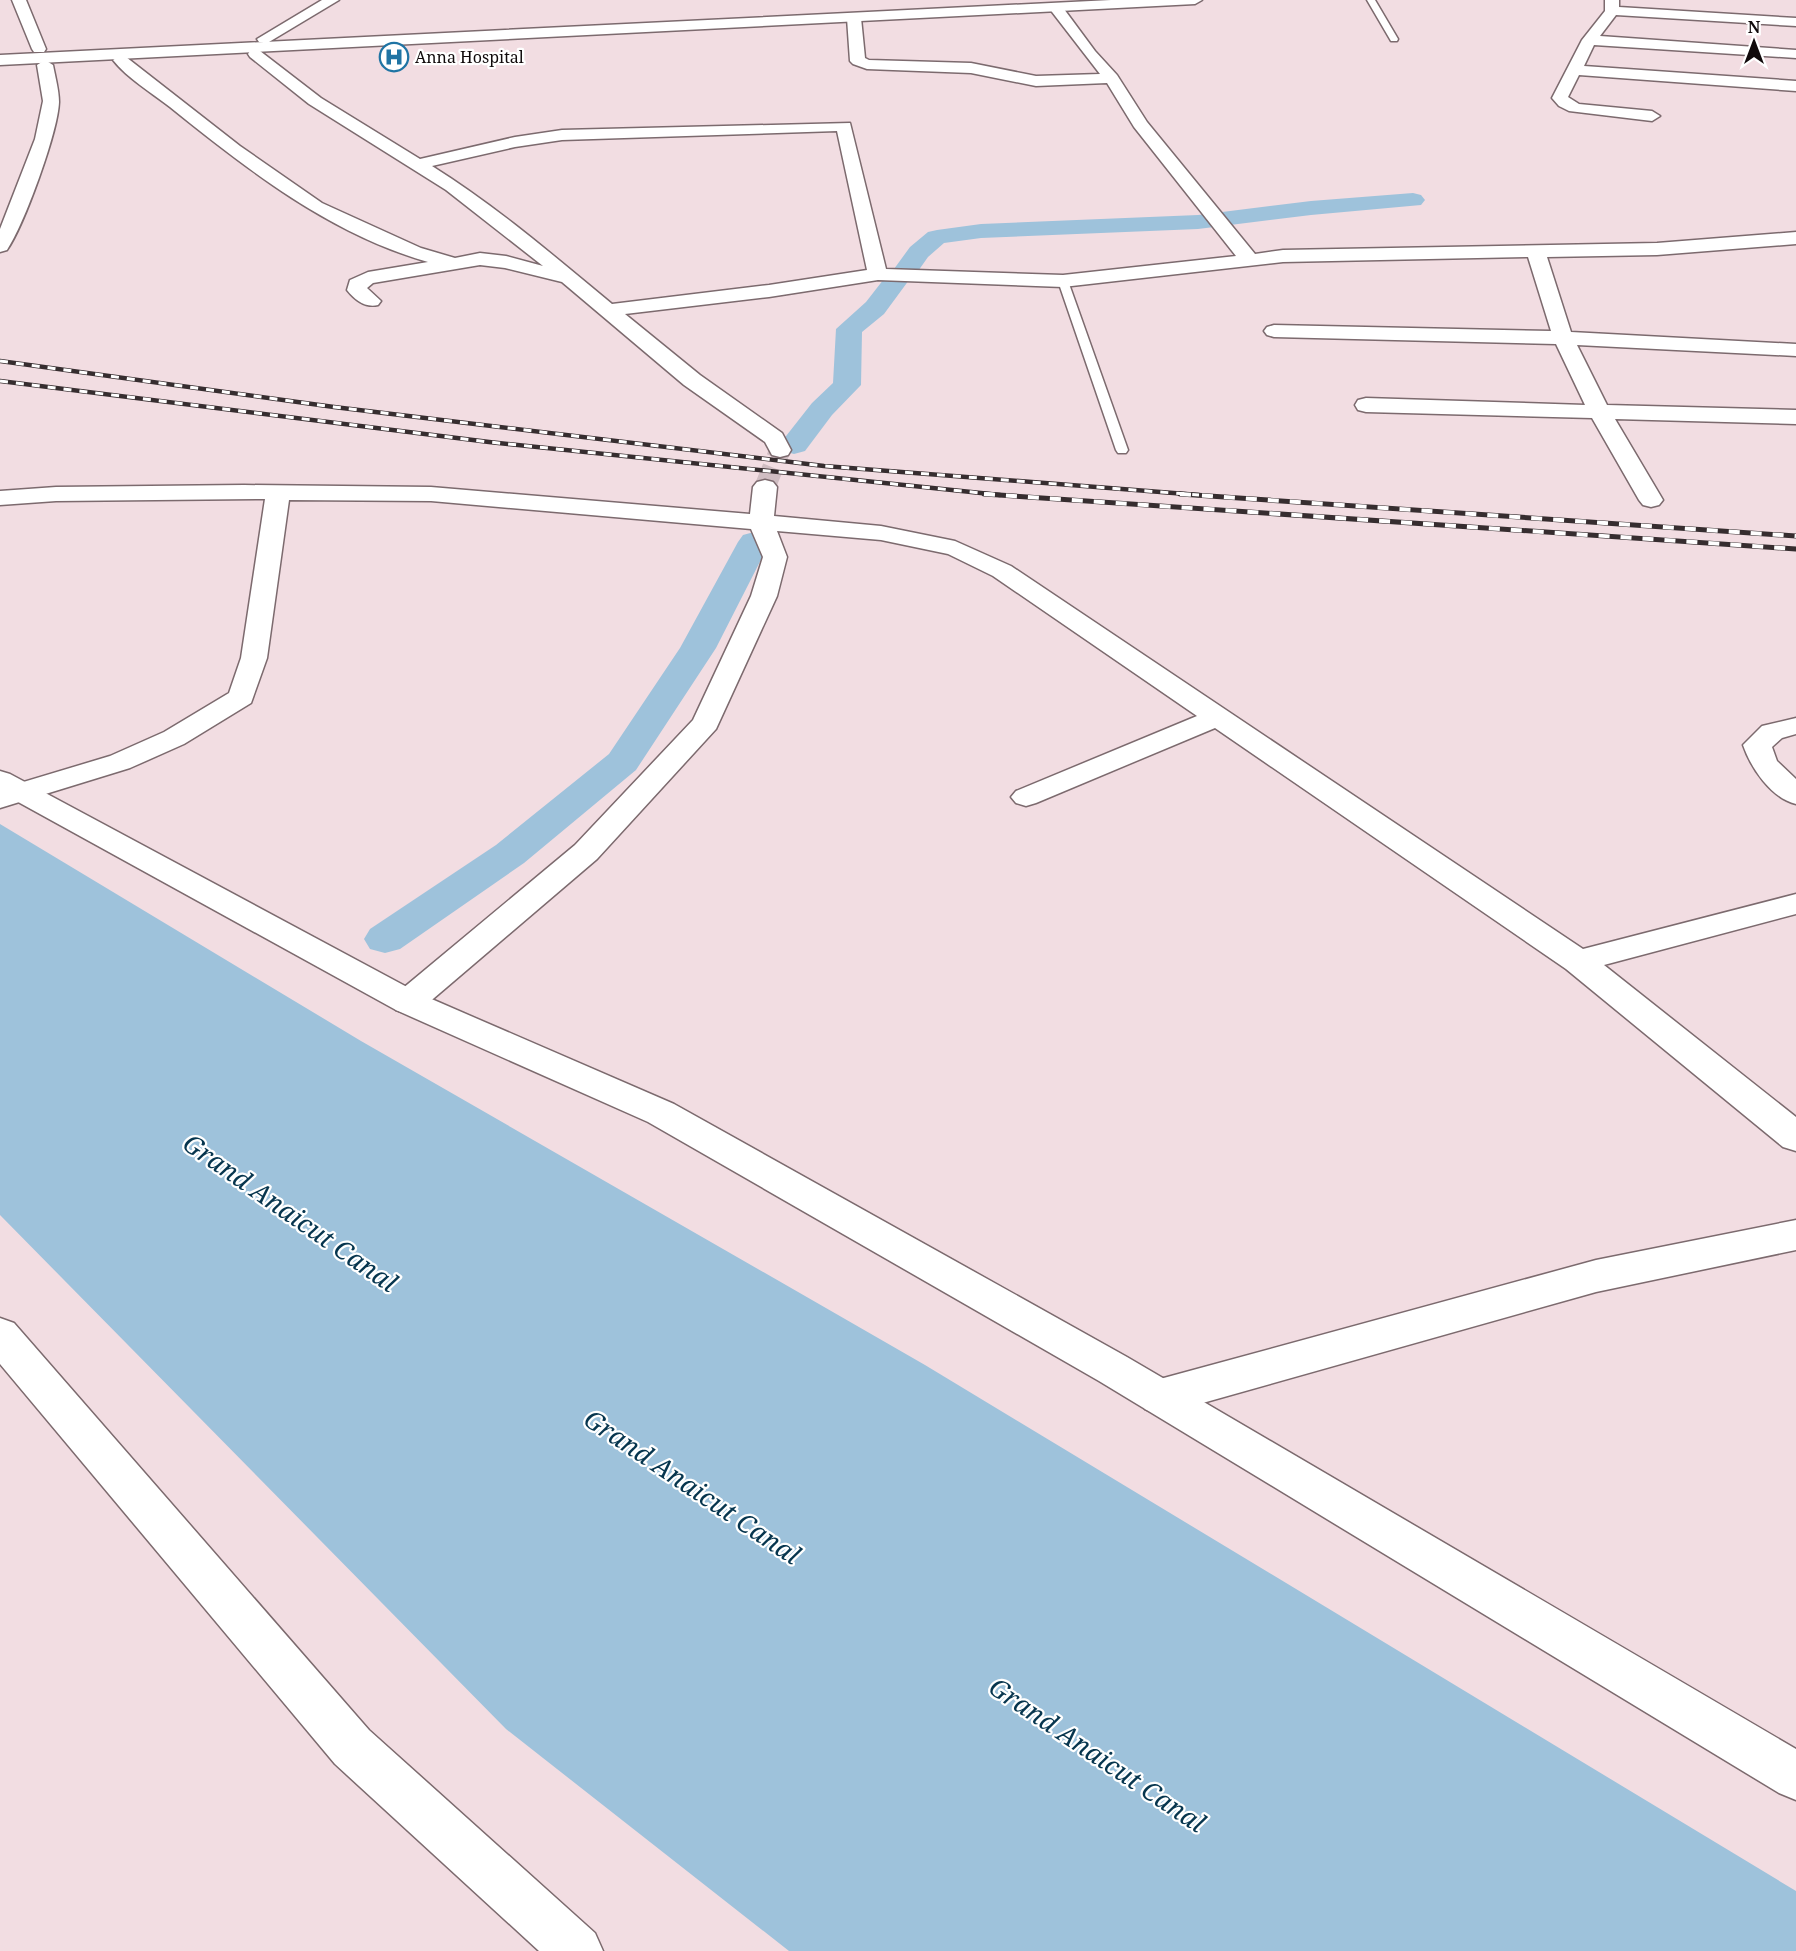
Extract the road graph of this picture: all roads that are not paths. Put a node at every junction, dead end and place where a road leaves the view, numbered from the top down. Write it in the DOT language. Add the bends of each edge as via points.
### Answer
graph roads {
  1 [pos="19,0"];
  2 [pos="332,0"];
  3 [pos="1195,0"];
  4 [pos="1371,0"];
  5 [pos="1161,1"];
  6 [pos="1612,5"];
  7 [pos="1056,8"];
  8 [pos="854,18"];
  9 [pos="1796,22"];
  10 [pos="554,33"];
  11 [pos="1394,39"];
  12 [pos="1589,40"];
  13 [pos="259,46"];
  14 [pos="0,51"];
  15 [pos="1796,54"];
  16 [pos="42,57"];
  17 [pos="0,60"];
  18 [pos="121,60"];
  19 [pos="0,67"];
  20 [pos="1575,70"];
  21 [pos="1112,78"];
  22 [pos="1796,86"];
  23 [pos="1652,116"];
  24 [pos="416,165"];
  25 [pos="1796,238"];
  26 [pos="0,246"];
  27 [pos="1536,251"];
  28 [pos="1249,259"];
  29 [pos="453,263"];
  30 [pos="878,274"];
  31 [pos="570,280"];
  32 [pos="1063,281"];
  33 [pos="371,301"];
  34 [pos="609,310"];
  35 [pos="1274,331"];
  36 [pos="1563,338"];
  37 [pos="1796,350"];
  38 [pos="1366,405"];
  39 [pos="1600,412"];
  40 [pos="1796,417"];
  41 [pos="780,450"];
  42 [pos="1122,450"];
  43 [pos="765,487"];
  44 [pos="278,492"];
  45 [pos="0,498"];
  46 [pos="1651,500"];
  47 [pos="761,523"];
  48 [pos="1218,717"];
  49 [pos="1796,726"];
  50 [pos="7,791"];
  51 [pos="1796,795"];
  52 [pos="1026,797"];
  53 [pos="1796,904"];
  54 [pos="1578,962"];
  55 [pos="408,1002"];
  56 [pos="1796,1137"];
  57 [pos="1796,1235"];
  58 [pos="0,1335"];
  59 [pos="1160,1397"];
  60 [pos="1796,1776"];
  61 [pos="577,1951"];
  1 -- 16 [label="street"];
  2 -- 13 [label="street"];
  3 -- 5 [label="street"];
  4 -- 11 [label="lane"];
  5 -- 7 [label="street"];
  6 -- 9 [label="street"];
  6 -- 12 [label="street"];
  7 -- 8 [label="street"];
  7 -- 21 [label="street"];
  8 -- 10 [label="street"];
  8 -- 21 [label="street" via="858,61 867,64 971,68 1036,81"];
  10 -- 13 [label="street" via="511,30"];
  10 -- 17 [label="street"];
  12 -- 15 [label="street"];
  12 -- 20 [label="street"];
  13 -- 16 [label="street"];
  13 -- 18 [label="street"];
  13 -- 24 [label="street" via="315,101"];
  14 -- 16 [label="street"];
  16 -- 18 [label="street"];
  16 -- 19 [label="street"];
  16 -- 26 [label="street" via="51,101 43,139"];
  18 -- 29 [label="street" via="234,150 316,207 414,252"];
  20 -- 22 [label="street" via="1767,92"];
  20 -- 23 [label="street" via="1560,98 1564,103 1595,111"];
  21 -- 28 [label="street" via="1140,124"];
  24 -- 30 [label="street" via="562,135 844,126"];
  24 -- 31 [label="street" via="452,186"];
  25 -- 27 [label="street" via="1657,249"];
  27 -- 28 [label="street"];
  27 -- 36 [label="street"];
  28 -- 32 [label="street"];
  29 -- 31 [label="street" via="480,259 506,262"];
  29 -- 33 [label="street" via="357,284 357,290"];
  30 -- 32 [label="street"];
  30 -- 34 [label="street"];
  31 -- 34 [label="street"];
  32 -- 42 [label="lane"];
  34 -- 41 [label="street" via="692,380 774,438"];
  35 -- 36 [label="street"];
  36 -- 37 [label="street"];
  36 -- 39 [label="street"];
  38 -- 39 [label="street"];
  39 -- 40 [label="street"];
  39 -- 46 [label="street"];
  43 -- 47 [label="street"];
  44 -- 45 [label="street"];
  44 -- 47 [label="street" via="431,494"];
  44 -- 50 [label="street" via="254,658 241,697 174,738 120,762"];
  47 -- 48 [label="street" via="881,532 955,548 1002,571"];
  47 -- 55 [label="street" via="775,557 764,596 706,723 586,852"];
  48 -- 52 [label="street"];
  48 -- 54 [label="street"];
  49 -- 51 [label="street" via="1772,732 1757,745 1764,764"];
  50 -- 55 [label="street"];
  53 -- 54 [label="street"];
  54 -- 56 [label="street"];
  55 -- 59 [label="street" via="661,1113"];
  57 -- 59 [label="street" via="1596,1276"];
  58 -- 61 [label="street" via="352,1747"];
  59 -- 60 [label="street"];
}
